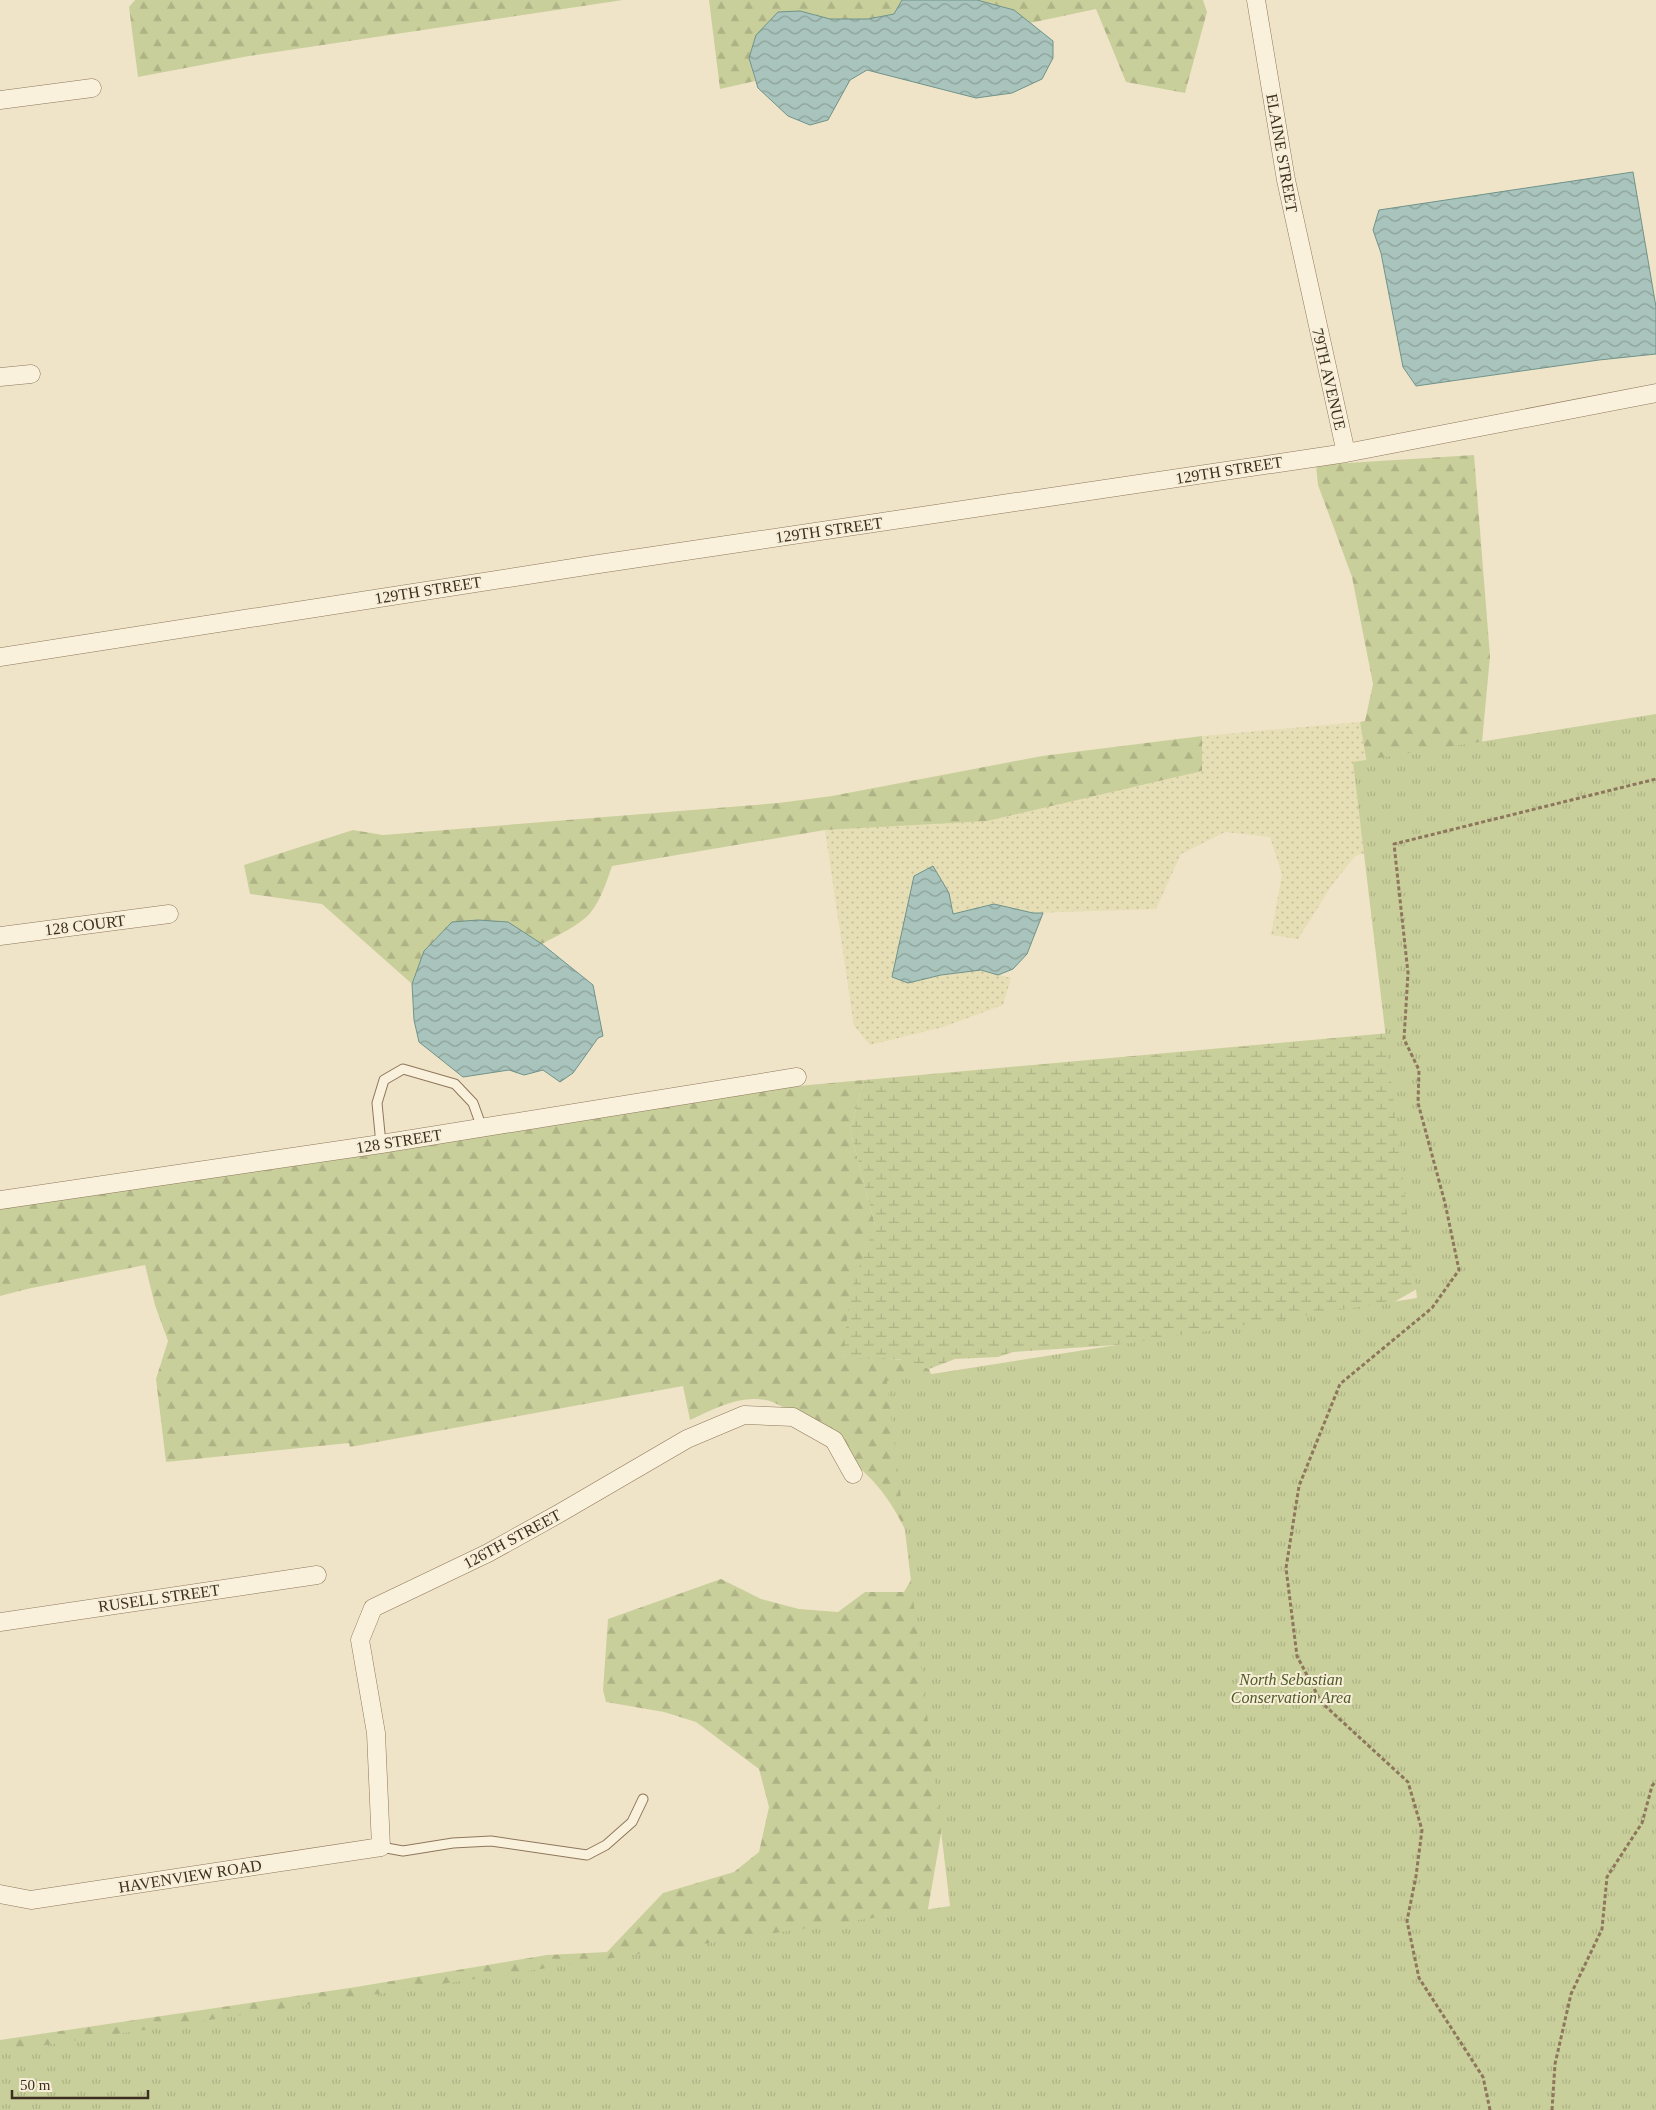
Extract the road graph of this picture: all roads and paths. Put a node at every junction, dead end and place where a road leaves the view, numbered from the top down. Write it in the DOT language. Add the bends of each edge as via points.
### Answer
graph roads {
  1 [pos="1256,0"];
  2 [pos="92,88"];
  3 [pos="0,100"];
  4 [pos="1313,306"];
  5 [pos="31,374"];
  6 [pos="0,377"];
  7 [pos="1656,393"];
  8 [pos="1346,453"];
  9 [pos="0,657"];
  10 [pos="1656,779"];
  11 [pos="169,914"];
  12 [pos="0,936"];
  13 [pos="797,1077"];
  14 [pos="482,1128"];
  15 [pos="381,1144"];
  16 [pos="0,1200"];
  17 [pos="853,1474"];
  18 [pos="317,1575"];
  19 [pos="0,1622"];
  20 [pos="1656,1781"];
  21 [pos="643,1799"];
  22 [pos="381,1847"];
  23 [pos="0,1894"];
  24 [pos="1490,2110"];
  25 [pos="1552,2110"];
  1 -- 4 [label="street, ELAINE STREET" via="1286,180"];
  2 -- 3 [label="street"];
  4 -- 8 [label="street, 79TH AVENUE"];
  5 -- 6 [label="street"];
  7 -- 8 [label="street, 129TH STREET"];
  8 -- 9 [label="street, 129TH STREET"];
  10 -- 24 [label="path" via="1394,844 1408,973 1404,1038 1419,1070 1418,1103 1445,1203 1458,1270 1432,1308 1340,1384 1300,1486 1286,1568 1297,1656 1321,1702 1408,1782 1422,1830 1407,1921 1419,1978 1483,2077"];
  11 -- 12 [label="street, 128 COURT"];
  13 -- 14 [label="street, 128 STREET"];
  14 -- 15 [label="street, 128 STREET"];
  14 -- 15 [label="lane" via="473,1102 455,1084 403,1068 384,1080 378,1103"];
  15 -- 16 [label="street, 128 STREET"];
  17 -- 22 [label="street, 126TH STREET" via="834,1440 794,1417 744,1415 687,1440 488,1553 373,1608 360,1640 376,1733"];
  18 -- 19 [label="street, RUSELL STREET"];
  20 -- 25 [label="path" via="1642,1823 1607,1877 1602,1930 1571,1994 1555,2064"];
  21 -- 22 [label="lane" via="632,1822 606,1844 587,1854 491,1841 403,1851"];
  22 -- 23 [label="street, HAVENVIEW ROAD" via="31,1900"];
}
